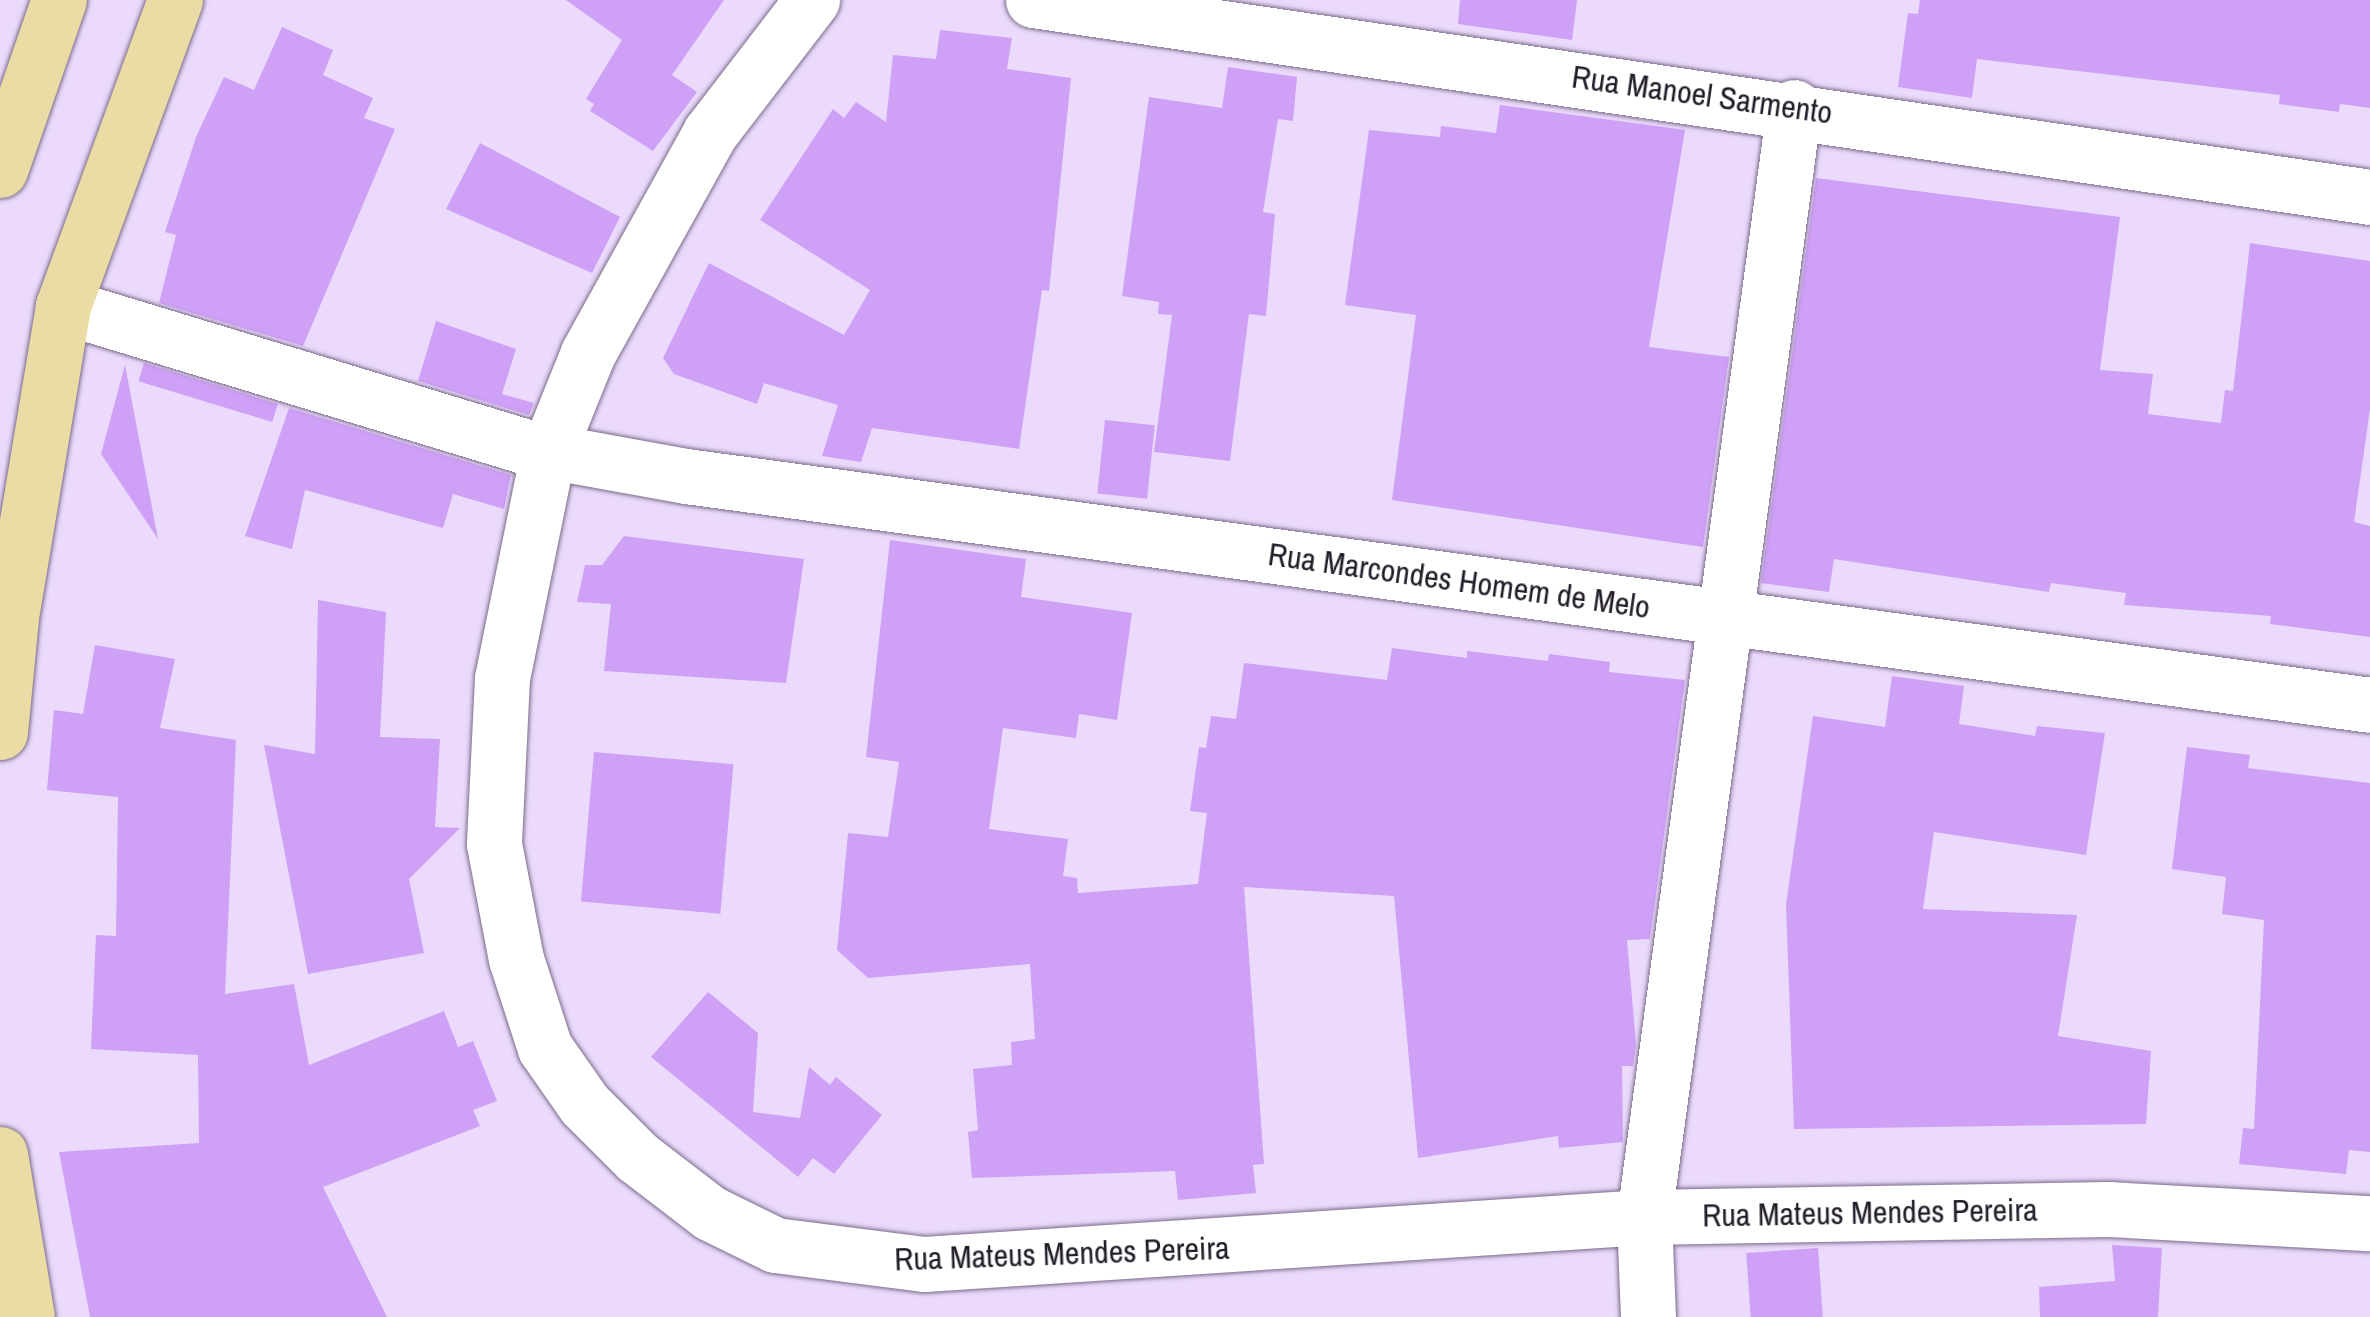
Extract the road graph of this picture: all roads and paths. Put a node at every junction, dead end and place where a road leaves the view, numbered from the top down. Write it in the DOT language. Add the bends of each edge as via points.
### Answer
graph roads {
  1 [pos="58,0"];
  2 [pos="175,0"];
  3 [pos="812,0"];
  4 [pos="1034,0"];
  5 [pos="1794,107"];
  6 [pos="0,170"];
  7 [pos="2370,197"];
  8 [pos="63,306"];
  9 [pos="548,452"];
  10 [pos="1723,617"];
  11 [pos="2370,705"];
  12 [pos="0,732"];
  13 [pos="0,1154"];
  14 [pos="1644,1216"];
  15 [pos="2370,1223"];
  16 [pos="26,1317"];
  17 [pos="1648,1317"];
  1 -- 6 [label="main road"];
  2 -- 8 [label="main road"];
  3 -- 9 [label="street, Rua Mateus Mendes Pereira" via="710,133 635,258"];
  4 -- 5 [label="street, Rua Manoel Sarmento"];
  5 -- 7 [label="street, Rua Manoel Sarmento"];
  5 -- 10 [label="street"];
  8 -- 9 [label="street, Rua Marcondes Homem de Melo"];
  8 -- 12 [label="main road" via="11,617"];
  9 -- 10 [label="street, Rua Marcondes Homem de Melo"];
  9 -- 14 [label="street, Rua Mateus Mendes Pereira" via="502,678 494,844 516,959 545,1048 584,1104 710,1213 775,1245 924,1264"];
  10 -- 11 [label="street, Rua Marcondes Homem de Melo"];
  10 -- 14 [label="street"];
  13 -- 16 [label="main road"];
  14 -- 15 [label="street, Rua Mateus Mendes Pereira" via="2108,1210"];
  14 -- 17 [label="street"];
}
